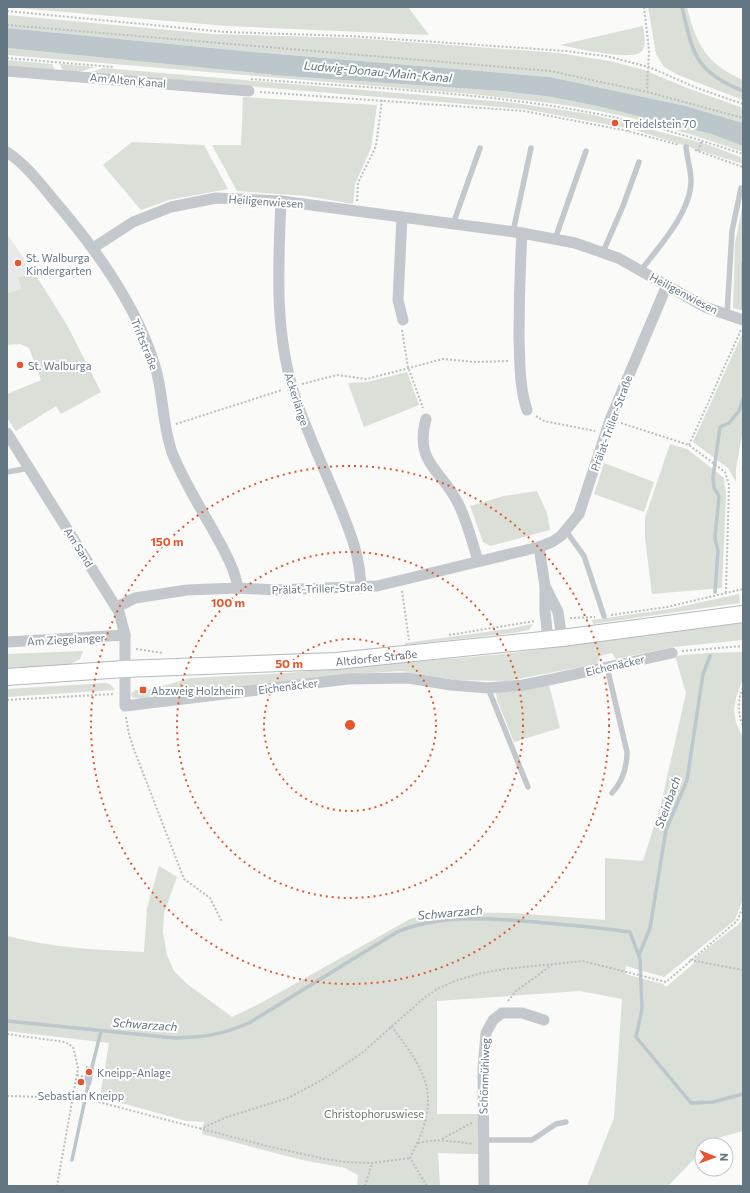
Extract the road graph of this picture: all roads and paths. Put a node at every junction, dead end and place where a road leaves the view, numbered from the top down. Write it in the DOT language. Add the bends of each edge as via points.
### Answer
graph roads {
  1 [pos="644,7"];
  2 [pos="7,12"];
  3 [pos="7,25"];
  4 [pos="7,58"];
  5 [pos="649,67"];
  6 [pos="119,68"];
  7 [pos="7,71"];
  8 [pos="245,79"];
  9 [pos="248,91"];
  10 [pos="647,92"];
  11 [pos="382,100"];
  12 [pos="743,104"];
  13 [pos="743,118"];
  14 [pos="630,122"];
  15 [pos="628,131"];
  16 [pos="702,140"];
  17 [pos="686,147"];
  18 [pos="480,148"];
  19 [pos="531,148"];
  20 [pos="698,150"];
  21 [pos="586,151"];
  22 [pos="7,152"];
  23 [pos="743,154"];
  24 [pos="639,162"];
  25 [pos="743,167"];
  26 [pos="741,188"];
  27 [pos="281,201"];
  28 [pos="357,212"];
  29 [pos="402,218"];
  30 [pos="453,224"];
  31 [pos="518,233"];
  32 [pos="555,239"];
  33 [pos="93,248"];
  34 [pos="603,252"];
  35 [pos="641,270"];
  36 [pos="667,285"];
  37 [pos="727,315"];
  38 [pos="403,320"];
  39 [pos="743,320"];
  40 [pos="743,325"];
  41 [pos="520,360"];
  42 [pos="408,367"];
  43 [pos="292,386"];
  44 [pos="527,410"];
  45 [pos="426,419"];
  46 [pos="610,420"];
  47 [pos="166,427"];
  48 [pos="7,432"];
  49 [pos="606,433"];
  50 [pos="689,445"];
  51 [pos="29,468"];
  52 [pos="7,472"];
  53 [pos="566,531"];
  54 [pos="539,547"];
  55 [pos="478,561"];
  56 [pos="401,581"];
  57 [pos="238,588"];
  58 [pos="361,588"];
  59 [pos="743,589"];
  60 [pos="726,592"];
  61 [pos="117,607"];
  62 [pos="743,614"];
  63 [pos="604,616"];
  64 [pos="568,618"];
  65 [pos="537,621"];
  66 [pos="125,635"];
  67 [pos="444,635"];
  68 [pos="416,639"];
  69 [pos="555,639"];
  70 [pos="409,640"];
  71 [pos="402,641"];
  72 [pos="7,642"];
  73 [pos="743,646"];
  74 [pos="125,647"];
  75 [pos="672,652"];
  76 [pos="166,654"];
  77 [pos="607,667"];
  78 [pos="124,669"];
  79 [pos="7,677"];
  80 [pos="488,688"];
  81 [pos="743,688"];
  82 [pos="124,693"];
  83 [pos="7,700"];
  84 [pos="125,706"];
  85 [pos="743,726"];
  86 [pos="528,787"];
  87 [pos="612,793"];
  88 [pos="743,907"];
  89 [pos="222,922"];
  90 [pos="690,960"];
  91 [pos="554,963"];
  92 [pos="743,970"];
  93 [pos="502,1013"];
  94 [pos="544,1020"];
  95 [pos="391,1026"];
  96 [pos="7,1034"];
  97 [pos="77,1075"];
  98 [pos="85,1077"];
  99 [pos="7,1096"];
  100 [pos="74,1098"];
  101 [pos="483,1117"];
  102 [pos="566,1122"];
  103 [pos="200,1129"];
  104 [pos="441,1140"];
  105 [pos="418,1143"];
  106 [pos="483,1143"];
  107 [pos="410,1158"];
  108 [pos="372,1162"];
  109 [pos="57,1186"];
  110 [pos="365,1186"];
  111 [pos="427,1186"];
  112 [pos="484,1186"];
  1 -- 5 [label="path"];
  2 -- 5 [label="path" via="225,32 349,36 566,51 606,56"];
  3 -- 10 [label="path" via="550,71"];
  4 -- 6 [label="path"];
  5 -- 10 [label="path"];
  5 -- 12 [label="path"];
  7 -- 9 [label="street, Am Alten Kanal"];
  8 -- 14 [label="path" via="512,100 604,115"];
  9 -- 11 [label="path"];
  10 -- 13 [label="path"];
  11 -- 15 [label="path" via="524,111"];
  11 -- 28 [label="path" via="376,146 358,183"];
  14 -- 15 [label="path"];
  14 -- 16 [label="path"];
  15 -- 17 [label="path"];
  16 -- 20 [label="path"];
  16 -- 23 [label="path"];
  17 -- 20 [label="path"];
  17 -- 35 [label="lane, Heiligenwiesen" via="691,182 684,207 667,237"];
  18 -- 30 [label="lane"];
  19 -- 31 [label="lane"];
  20 -- 25 [label="path"];
  21 -- 32 [label="lane"];
  22 -- 33 [label="street, Triftstraße" via="43,187"];
  24 -- 34 [label="lane"];
  26 -- 37 [label="lane, Heiligenwiesen" via="730,250"];
  27 -- 28 [label="street, Heiligenwiesen"];
  27 -- 33 [label="street, Heiligenwiesen" via="216,198 170,206 133,222"];
  27 -- 43 [label="street, Ackerlänge" via="280,325"];
  28 -- 29 [label="street, Heiligenwiesen"];
  29 -- 30 [label="street, Heiligenwiesen"];
  29 -- 38 [label="street" via="398,300"];
  30 -- 31 [label="street, Heiligenwiesen"];
  31 -- 32 [label="street, Heiligenwiesen"];
  31 -- 41 [label="street"];
  32 -- 34 [label="street, Heiligenwiesen"];
  33 -- 47 [label="street, Triftstraße" via="145,337 156,368"];
  34 -- 35 [label="street, Heiligenwiesen"];
  35 -- 36 [label="street, Heiligenwiesen"];
  36 -- 37 [label="street, Heiligenwiesen" via="705,307"];
  36 -- 46 [label="street, Prälat-Triller-Straße"];
  37 -- 39 [label="street, Heiligenwiesen"];
  38 -- 42 [label="path" via="402,334"];
  40 -- 50 [label="path"];
  41 -- 42 [label="path" via="475,362 443,358"];
  41 -- 44 [label="street" via="521,386"];
  42 -- 43 [label="path" via="367,379 337,375"];
  42 -- 45 [label="path"];
  43 -- 47 [label="path"];
  43 -- 58 [label="street, Ackerlänge" via="310,437 356,546 361,570"];
  44 -- 49 [label="path" via="544,421"];
  45 -- 55 [label="street" via="422,439 425,452 435,472 460,508"];
  46 -- 49 [label="street, Prälat-Triller-Straße"];
  46 -- 50 [label="path"];
  47 -- 57 [label="street, Triftstraße" via="176,462 230,560"];
  48 -- 51 [label="street, Am Sand"];
  49 -- 53 [label="street, Prälat-Triller-Straße" via="579,514"];
  50 -- 60 [label="path" via="726,472 730,485"];
  51 -- 52 [label="lane"];
  51 -- 61 [label="street, Am Sand"];
  53 -- 54 [label="street, Prälat-Triller-Straße" via="552,542"];
  53 -- 63 [label="lane" via="584,556"];
  54 -- 55 [label="street, Prälat-Triller-Straße"];
  54 -- 69 [label="street" via="545,586 558,612"];
  55 -- 56 [label="street, Prälat-Triller-Straße"];
  56 -- 58 [label="street, Prälat-Triller-Straße"];
  56 -- 70 [label="path"];
  57 -- 58 [label="street, Prälat-Triller-Straße"];
  57 -- 61 [label="street, Prälat-Triller-Straße" via="153,594 135,598"];
  59 -- 60 [label="path"];
  60 -- 63 [label="path" via="667,607"];
  61 -- 66 [label="street, Am Sand"];
  62 -- 69 [label="main road, Altdorfer Straße"];
  63 -- 64 [label="path"];
  65 -- 67 [label="path"];
  66 -- 72 [label="street, Am Ziegelanger"];
  66 -- 74 [label="street, Am Sand"];
  68 -- 70 [label="path"];
  69 -- 78 [label="main road, Altdorfer Straße" via="336,661"];
  70 -- 71 [label="path"];
  73 -- 75 [label="path"];
  74 -- 76 [label="path"];
  74 -- 78 [label="street, Am Sand"];
  75 -- 77 [label="street, Eichenäcker"];
  77 -- 80 [label="street, Eichenäcker" via="553,680"];
  77 -- 87 [label="lane" via="627,752 622,779"];
  78 -- 79 [label="main road, Altdorfer Straße"];
  78 -- 82 [label="street"];
  80 -- 84 [label="street, Eichenäcker" via="379,677"];
  80 -- 86 [label="lane"];
  81 -- 85 [label="path" via="739,701"];
  82 -- 83 [label="path"];
  82 -- 84 [label="street"];
  84 -- 89 [label="path" via="133,747 184,879 210,898"];
  88 -- 90 [label="path" via="737,921"];
  90 -- 91 [label="path" via="666,982 583,960"];
  90 -- 92 [label="path"];
  91 -- 93 [label="path" via="516,991 505,1004"];
  91 -- 95 [label="path" via="481,973 455,981 424,998"];
  93 -- 94 [label="street" via="522,1013"];
  93 -- 101 [label="street, Schönmühlweg" via="493,1020 486,1033"];
  95 -- 103 [label="path" via="362,1053 299,1093 227,1117"];
  95 -- 105 [label="path" via="412,1052 428,1085 424,1127"];
  96 -- 97 [label="path" via="69,1043 76,1055"];
  97 -- 98 [label="path"];
  97 -- 100 [label="path"];
  99 -- 100 [label="path"];
  100 -- 103 [label="path" via="92,1100"];
  100 -- 109 [label="path"];
  101 -- 104 [label="path"];
  101 -- 106 [label="street, Schönmühlweg"];
  102 -- 106 [label="lane" via="556,1124 532,1140"];
  103 -- 108 [label="path" via="325,1159"];
  104 -- 105 [label="path"];
  104 -- 106 [label="path"];
  105 -- 107 [label="path"];
  106 -- 112 [label="street, Schönmühlweg"];
  107 -- 108 [label="path"];
  107 -- 111 [label="path"];
  108 -- 110 [label="path"];
}
